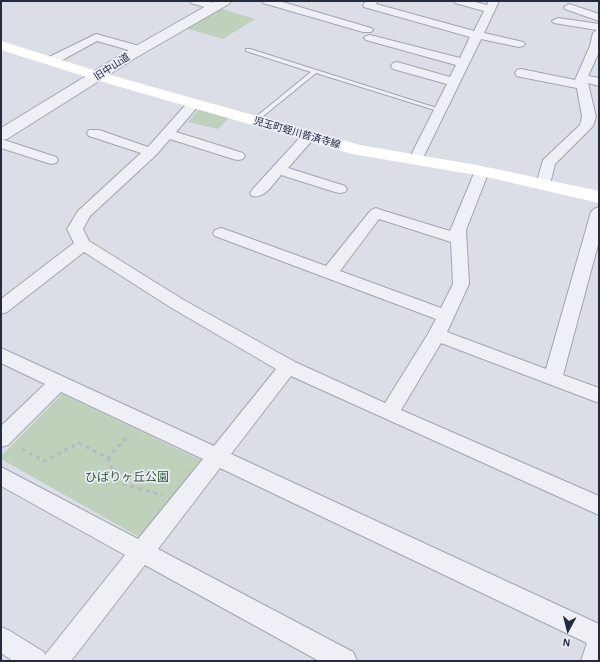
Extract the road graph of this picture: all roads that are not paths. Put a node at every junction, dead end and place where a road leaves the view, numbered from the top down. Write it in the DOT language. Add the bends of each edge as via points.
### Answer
graph roads {
  1 [pos="195,1"];
  2 [pos="267,1"];
  3 [pos="373,1"];
  4 [pos="459,1"];
  5 [pos="219,4"];
  6 [pos="492,5"];
  7 [pos="569,7"];
  8 [pos="599,18"];
  9 [pos="558,21"];
  10 [pos="476,34"];
  11 [pos="599,35"];
  12 [pos="519,44"];
  13 [pos="3,48"];
  14 [pos="139,50"];
  15 [pos="248,50"];
  16 [pos="51,61"];
  17 [pos="463,63"];
  18 [pos="397,66"];
  19 [pos="315,71"];
  20 [pos="521,73"];
  21 [pos="98,76"];
  22 [pos="454,82"];
  23 [pos="582,82"];
  24 [pos="599,82"];
  25 [pos="194,104"];
  26 [pos="440,110"];
  27 [pos="254,121"];
  28 [pos="593,123"];
  29 [pos="94,133"];
  30 [pos="168,134"];
  31 [pos="1,135"];
  32 [pos="309,136"];
  33 [pos="1,143"];
  34 [pos="151,152"];
  35 [pos="238,156"];
  36 [pos="416,159"];
  37 [pos="51,160"];
  38 [pos="278,170"];
  39 [pos="482,171"];
  40 [pos="543,184"];
  41 [pos="340,189"];
  42 [pos="257,193"];
  43 [pos="599,197"];
  44 [pos="599,212"];
  45 [pos="220,233"];
  46 [pos="458,239"];
  47 [pos="84,244"];
  48 [pos="329,273"];
  49 [pos="1,308"];
  50 [pos="446,316"];
  51 [pos="437,335"];
  52 [pos="1,355"];
  53 [pos="288,367"];
  54 [pos="553,378"];
  55 [pos="59,382"];
  56 [pos="599,396"];
  57 [pos="389,413"];
  58 [pos="1,439"];
  59 [pos="217,456"];
  60 [pos="1,476"];
  61 [pos="599,506"];
  62 [pos="141,552"];
  63 [pos="599,636"];
  64 [pos="1,640"];
  65 [pos="599,644"];
  66 [pos="35,661"];
  67 [pos="55,661"];
  68 [pos="344,661"];
  69 [pos="594,661"];
  1 -- 5 [label="street"];
  2 -- 17 [label="street"];
  3 -- 10 [label="street" via="368,4"];
  4 -- 6 [label="street"];
  5 -- 14 [label="street, 旧中山道"];
  6 -- 10 [label="street"];
  7 -- 8 [label="street"];
  9 -- 11 [label="street"];
  10 -- 12 [label="street"];
  10 -- 17 [label="street"];
  11 -- 23 [label="street"];
  13 -- 16 [label="main road, 児玉町蛭川普済寺線"];
  14 -- 16 [label="street" via="96,37"];
  14 -- 21 [label="street, 旧中山道"];
  15 -- 19 [label="lane"];
  16 -- 21 [label="main road, 児玉町蛭川普済寺線"];
  17 -- 22 [label="street"];
  18 -- 22 [label="street"];
  19 -- 26 [label="lane"];
  19 -- 27 [label="lane"];
  20 -- 23 [label="street"];
  21 -- 25 [label="main road, 児玉町蛭川普済寺線"];
  21 -- 31 [label="street, 旧中山道"];
  22 -- 26 [label="street"];
  23 -- 24 [label="street"];
  23 -- 28 [label="street" via="589,117"];
  25 -- 27 [label="main road, 児玉町蛭川普済寺線"];
  25 -- 30 [label="street"];
  26 -- 36 [label="street"];
  27 -- 32 [label="main road, 児玉町蛭川普済寺線"];
  28 -- 40 [label="street" via="586,126 548,162"];
  29 -- 34 [label="street"];
  30 -- 34 [label="street"];
  30 -- 35 [label="street"];
  32 -- 36 [label="main road, 児玉町蛭川普済寺線" via="358,150"];
  32 -- 38 [label="street"];
  33 -- 37 [label="street"];
  34 -- 47 [label="street" via="83,214 75,228"];
  36 -- 39 [label="main road, 児玉町蛭川普済寺線"];
  38 -- 41 [label="street"];
  38 -- 42 [label="street"];
  39 -- 40 [label="main road, 児玉町蛭川普済寺線"];
  39 -- 46 [label="street" via="458,230"];
  40 -- 43 [label="main road, 児玉町蛭川普済寺線"];
  44 -- 54 [label="street"];
  45 -- 48 [label="street"];
  46 -- 48 [label="street" via="376,213"];
  46 -- 50 [label="street" via="461,284"];
  47 -- 49 [label="street"];
  47 -- 53 [label="street" via="176,303"];
  48 -- 50 [label="street"];
  50 -- 51 [label="street"];
  51 -- 54 [label="street"];
  51 -- 57 [label="street"];
  52 -- 55 [label="street"];
  53 -- 57 [label="street"];
  53 -- 59 [label="street"];
  54 -- 56 [label="street"];
  55 -- 58 [label="street"];
  55 -- 59 [label="street"];
  57 -- 61 [label="street"];
  59 -- 62 [label="street"];
  59 -- 63 [label="street"];
  60 -- 62 [label="street"];
  62 -- 67 [label="street"];
  62 -- 68 [label="street"];
  64 -- 66 [label="street"];
  65 -- 69 [label="street"];
}
